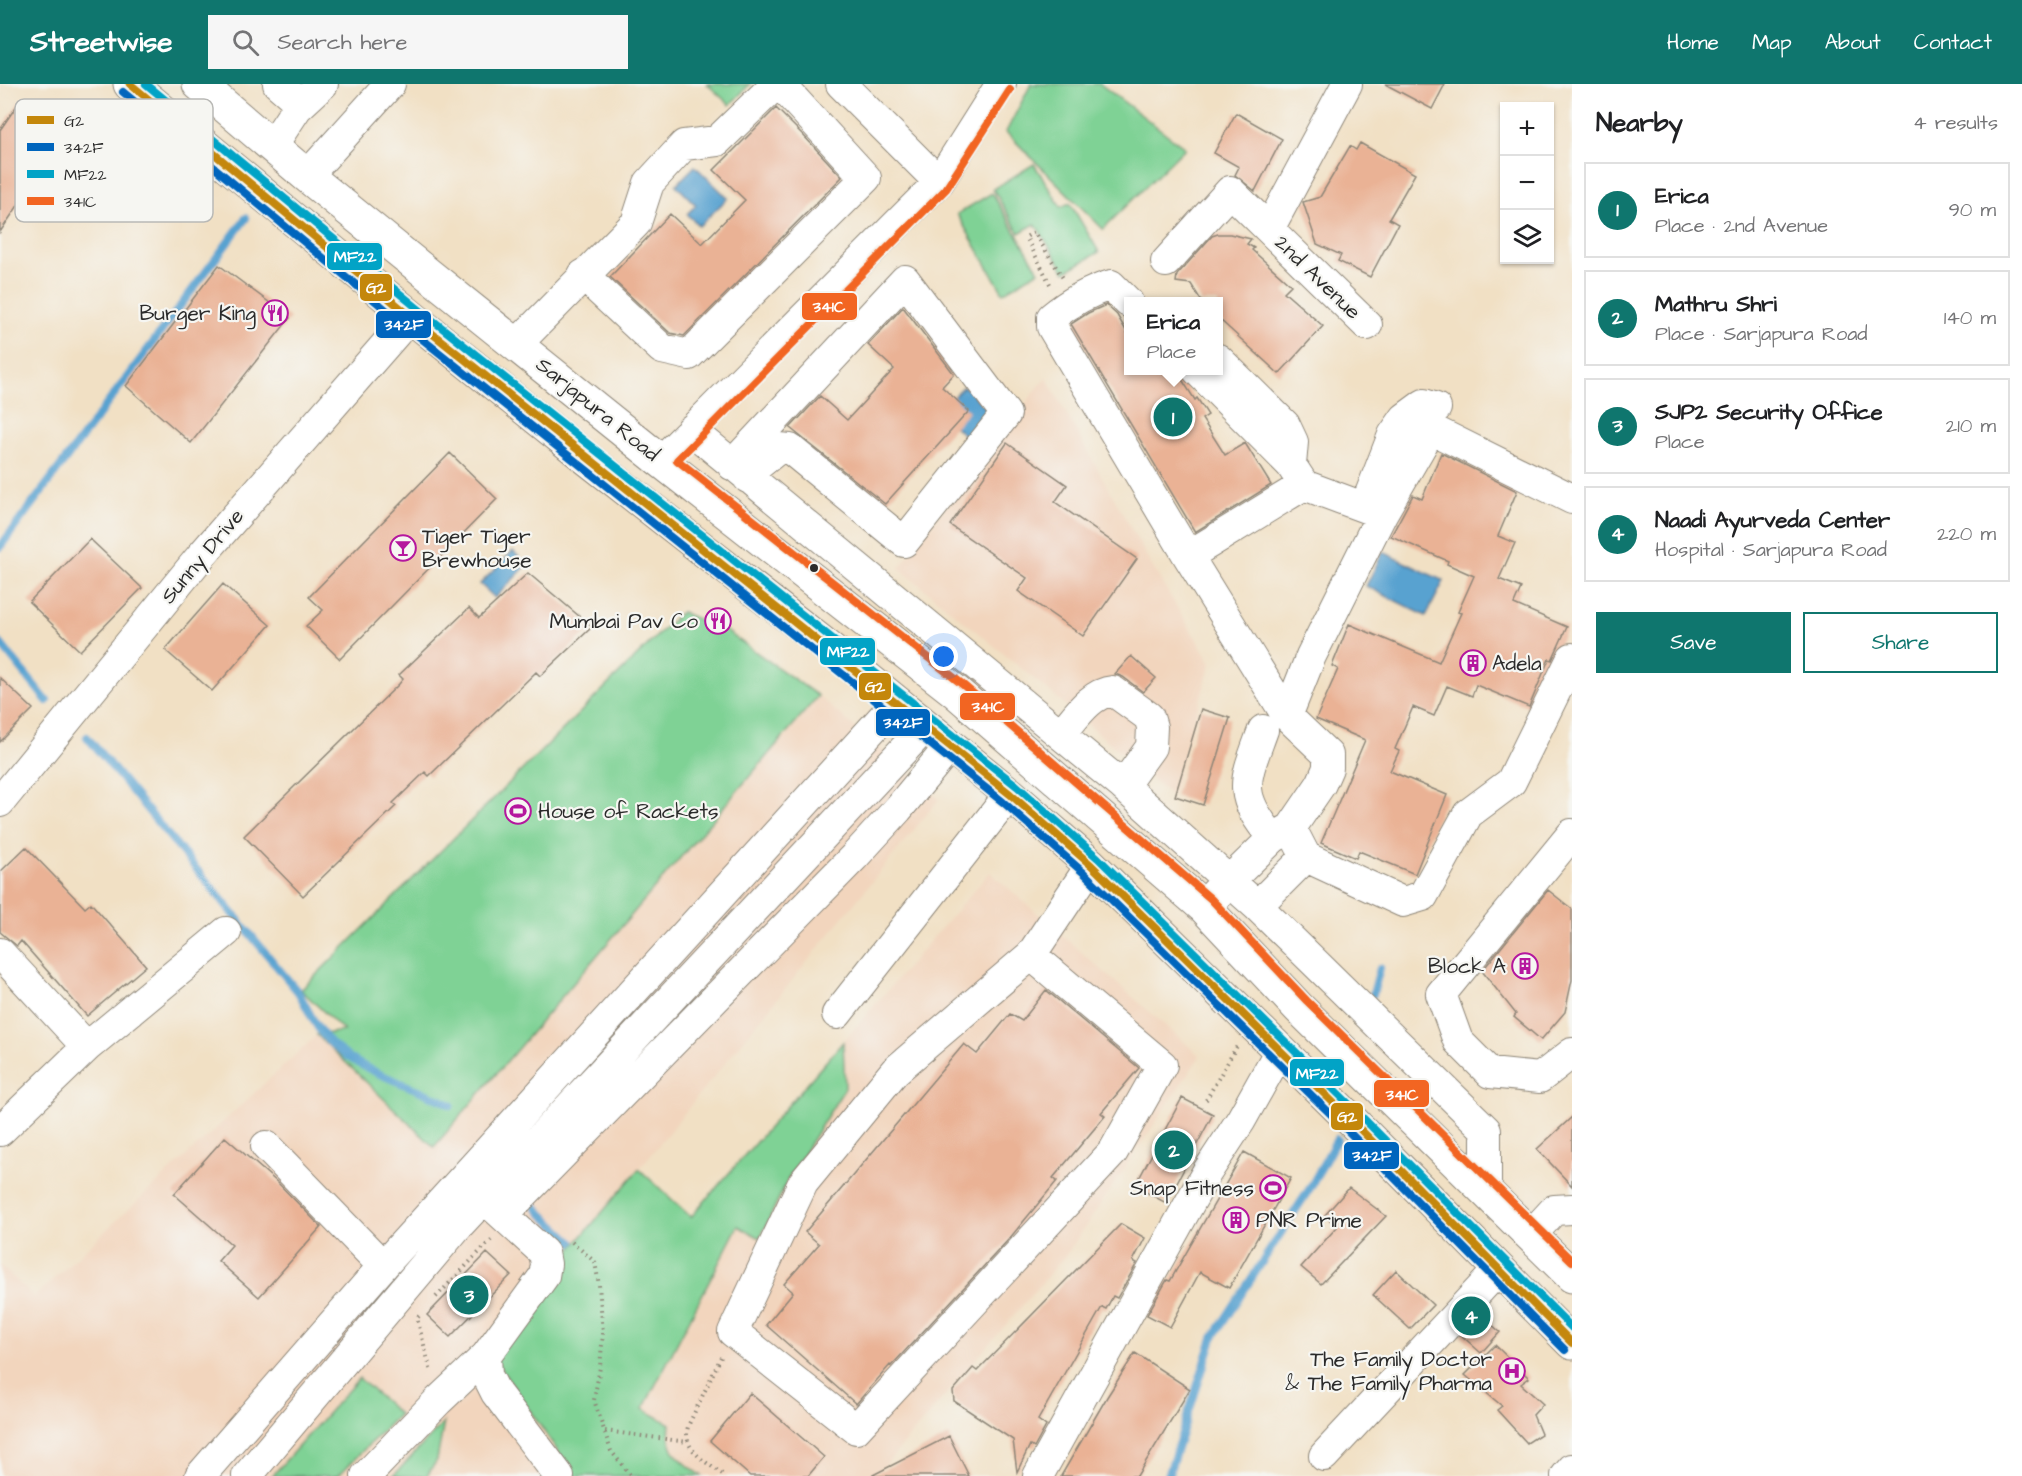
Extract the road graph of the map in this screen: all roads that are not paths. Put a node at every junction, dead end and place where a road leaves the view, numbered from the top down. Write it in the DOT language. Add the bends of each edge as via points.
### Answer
graph roads {
  1 [pos="130,84"];
  2 [pos="199,84"];
  3 [pos="278,84"];
  4 [pos="323,84"];
  5 [pos="390,84"];
  6 [pos="778,84"];
  7 [pos="841,84"];
  8 [pos="1347,84"];
  9 [pos="995,86"];
  10 [pos="148,99"];
  11 [pos="297,108"];
  12 [pos="272,146"];
  13 [pos="213,153"];
  14 [pos="307,176"];
  15 [pos="939,182"];
  16 [pos="1269,229"];
  17 [pos="1166,262"];
  18 [pos="589,281"];
  19 [pos="1124,298"];
  20 [pos="409,315"];
  21 [pos="1367,325"];
  22 [pos="523,349"];
  23 [pos="1223,364"];
  24 [pos="1202,375"];
  25 [pos="1436,408"];
  26 [pos="691,430"];
  27 [pos="661,460"];
  28 [pos="740,472"];
  29 [pos="1298,475"];
  30 [pos="1572,499"];
  31 [pos="1373,511"];
  32 [pos="1188,556"];
  33 [pos="1572,658"];
  34 [pos="927,669"];
  35 [pos="957,692"];
  36 [pos="1572,696"];
  37 [pos="897,702"];
  38 [pos="1275,723"];
  39 [pos="1060,734"];
  40 [pos="938,736"];
  41 [pos="1529,746"];
  42 [pos="1123,786"];
  43 [pos="1010,794"];
  44 [pos="0,802"];
  45 [pos="1282,833"];
  46 [pos="1568,848"];
  47 [pos="1306,857"];
  48 [pos="1091,865"];
  49 [pos="1230,880"];
  50 [pos="1257,906"];
  51 [pos="1204,907"];
  52 [pos="226,932"];
  53 [pos="0,953"];
  54 [pos="1031,955"];
  55 [pos="659,963"];
  56 [pos="680,989"];
  57 [pos="837,1014"];
  58 [pos="1458,1041"];
  59 [pos="87,1047"];
  60 [pos="1279,1052"];
  61 [pos="1572,1053"];
  62 [pos="1428,1073"];
  63 [pos="1490,1073"];
  64 [pos="1461,1105"];
  65 [pos="0,1131"];
  66 [pos="266,1146"];
  67 [pos="1486,1191"];
  68 [pos="483,1197"];
  69 [pos="1572,1209"];
  70 [pos="1531,1235"];
  71 [pos="382,1266"];
  72 [pos="1499,1269"];
  73 [pos="1572,1276"];
  74 [pos="1572,1343"];
  75 [pos="486,1356"];
  76 [pos="1324,1456"];
  77 [pos="1572,1469"];
  78 [pos="200,1476"];
  79 [pos="247,1476"];
  80 [pos="366,1476"];
  81 [pos="559,1476"];
  82 [pos="1038,1476"];
  83 [pos="1566,1476"];
  1 -- 10 [label="main road"];
  2 -- 12 [label="main road, Sarjapura Road"];
  3 -- 11 [label="street" via="293,97"];
  4 -- 11 [label="street"];
  5 -- 14 [label="street"];
  6 -- 18 [label="street" via="717,141 684,145 649,183 636,223"];
  6 -- 18 [label="street" via="866,178 688,355 662,349"];
  7 -- 15 [label="street"];
  8 -- 16 [label="street, 2nd Avenue"];
  9 -- 15 [label="street"];
  11 -- 12 [label="street"];
  12 -- 14 [label="main road, Sarjapura Road"];
  13 -- 20 [label="main road"];
  14 -- 22 [label="main road, Sarjapura Road"];
  15 -- 26 [label="street"];
  16 -- 17 [label="street, 2nd Avenue" via="1230,191"];
  16 -- 21 [label="street, 2nd Avenue"];
  18 -- 22 [label="street"];
  19 -- 32 [label="street" via="1111,285 1069,304 1052,318 1052,327"];
  20 -- 37 [label="main road"];
  20 -- 44 [label="street, Sunny Drive" via="201,556"];
  22 -- 27 [label="main road, Sarjapura Road"];
  23 -- 29 [label="street" via="1285,425 1293,442"];
  24 -- 29 [label="street"];
  25 -- 31 [label="street" via="1424,404 1405,418 1393,435 1380,465"];
  26 -- 27 [label="street"];
  26 -- 28 [label="street"];
  27 -- 34 [label="main road, Sarjapura Road"];
  28 -- 28 [label="street" via="772,425 905,280 1006,414 904,542 790,449 779,448 758,465"];
  28 -- 39 [label="street"];
  29 -- 31 [label="street"];
  29 -- 32 [label="street"];
  30 -- 31 [label="street" via="1431,429"];
  31 -- 38 [label="street" via="1311,656"];
  32 -- 38 [label="street"];
  33 -- 41 [label="street"];
  34 -- 35 [label="main road, Sarjapura Road"];
  34 -- 37 [label="main road"];
  35 -- 40 [label="main road"];
  35 -- 51 [label="main road, Sarjapura Road"];
  36 -- 41 [label="street" via="1554,730 1544,741"];
  37 -- 40 [label="main road"];
  37 -- 55 [label="street"];
  38 -- 45 [label="street" via="1247,775 1248,800 1256,818"];
  38 -- 45 [label="street" via="1328,755 1328,768 1321,784"];
  39 -- 42 [label="street"];
  39 -- 42 [label="street" via="1087,704 1104,692 1113,691 1149,717 1151,747"];
  40 -- 43 [label="main road"];
  40 -- 56 [label="street"];
  40 -- 68 [label="street" via="898,809 854,857"];
  41 -- 47 [label="street" via="1512,782 1468,814 1423,896 1402,902"];
  42 -- 49 [label="street"];
  43 -- 48 [label="main road"];
  43 -- 57 [label="street"];
  45 -- 47 [label="street"];
  45 -- 49 [label="street"];
  46 -- 58 [label="street" via="1441,994"];
  47 -- 50 [label="street"];
  48 -- 54 [label="street"];
  48 -- 60 [label="main road"];
  49 -- 50 [label="street"];
  49 -- 51 [label="main road"];
  50 -- 62 [label="street"];
  51 -- 67 [label="main road, Sarjapura Road" via="1299,1008"];
  52 -- 59 [label="street"];
  53 -- 59 [label="street"];
  54 -- 54 [label="street" via="1162,1065 1113,1152 856,1429 733,1332 803,1183 895,1071"];
  55 -- 56 [label="street"];
  55 -- 68 [label="street"];
  56 -- 68 [label="street"];
  58 -- 62 [label="street"];
  58 -- 63 [label="street"];
  59 -- 65 [label="street"];
  60 -- 72 [label="main road"];
  60 -- 82 [label="street" via="1207,1172"];
  61 -- 63 [label="street" via="1540,1078"];
  62 -- 64 [label="street"];
  63 -- 64 [label="street"];
  64 -- 67 [label="street" via="1486,1130"];
  66 -- 71 [label="street"];
  67 -- 70 [label="main road, Sarjapura Road"];
  68 -- 71 [label="street"];
  68 -- 75 [label="street" via="544,1253 546,1264 544,1276"];
  68 -- 79 [label="street"];
  69 -- 70 [label="street" via="1554,1210"];
  70 -- 73 [label="main road, Sarjapura Road"];
  71 -- 78 [label="street"];
  72 -- 74 [label="main road"];
  72 -- 76 [label="street"];
  75 -- 80 [label="street"];
  75 -- 81 [label="street" via="488,1375 496,1393"];
  77 -- 83 [label="street"];
}
